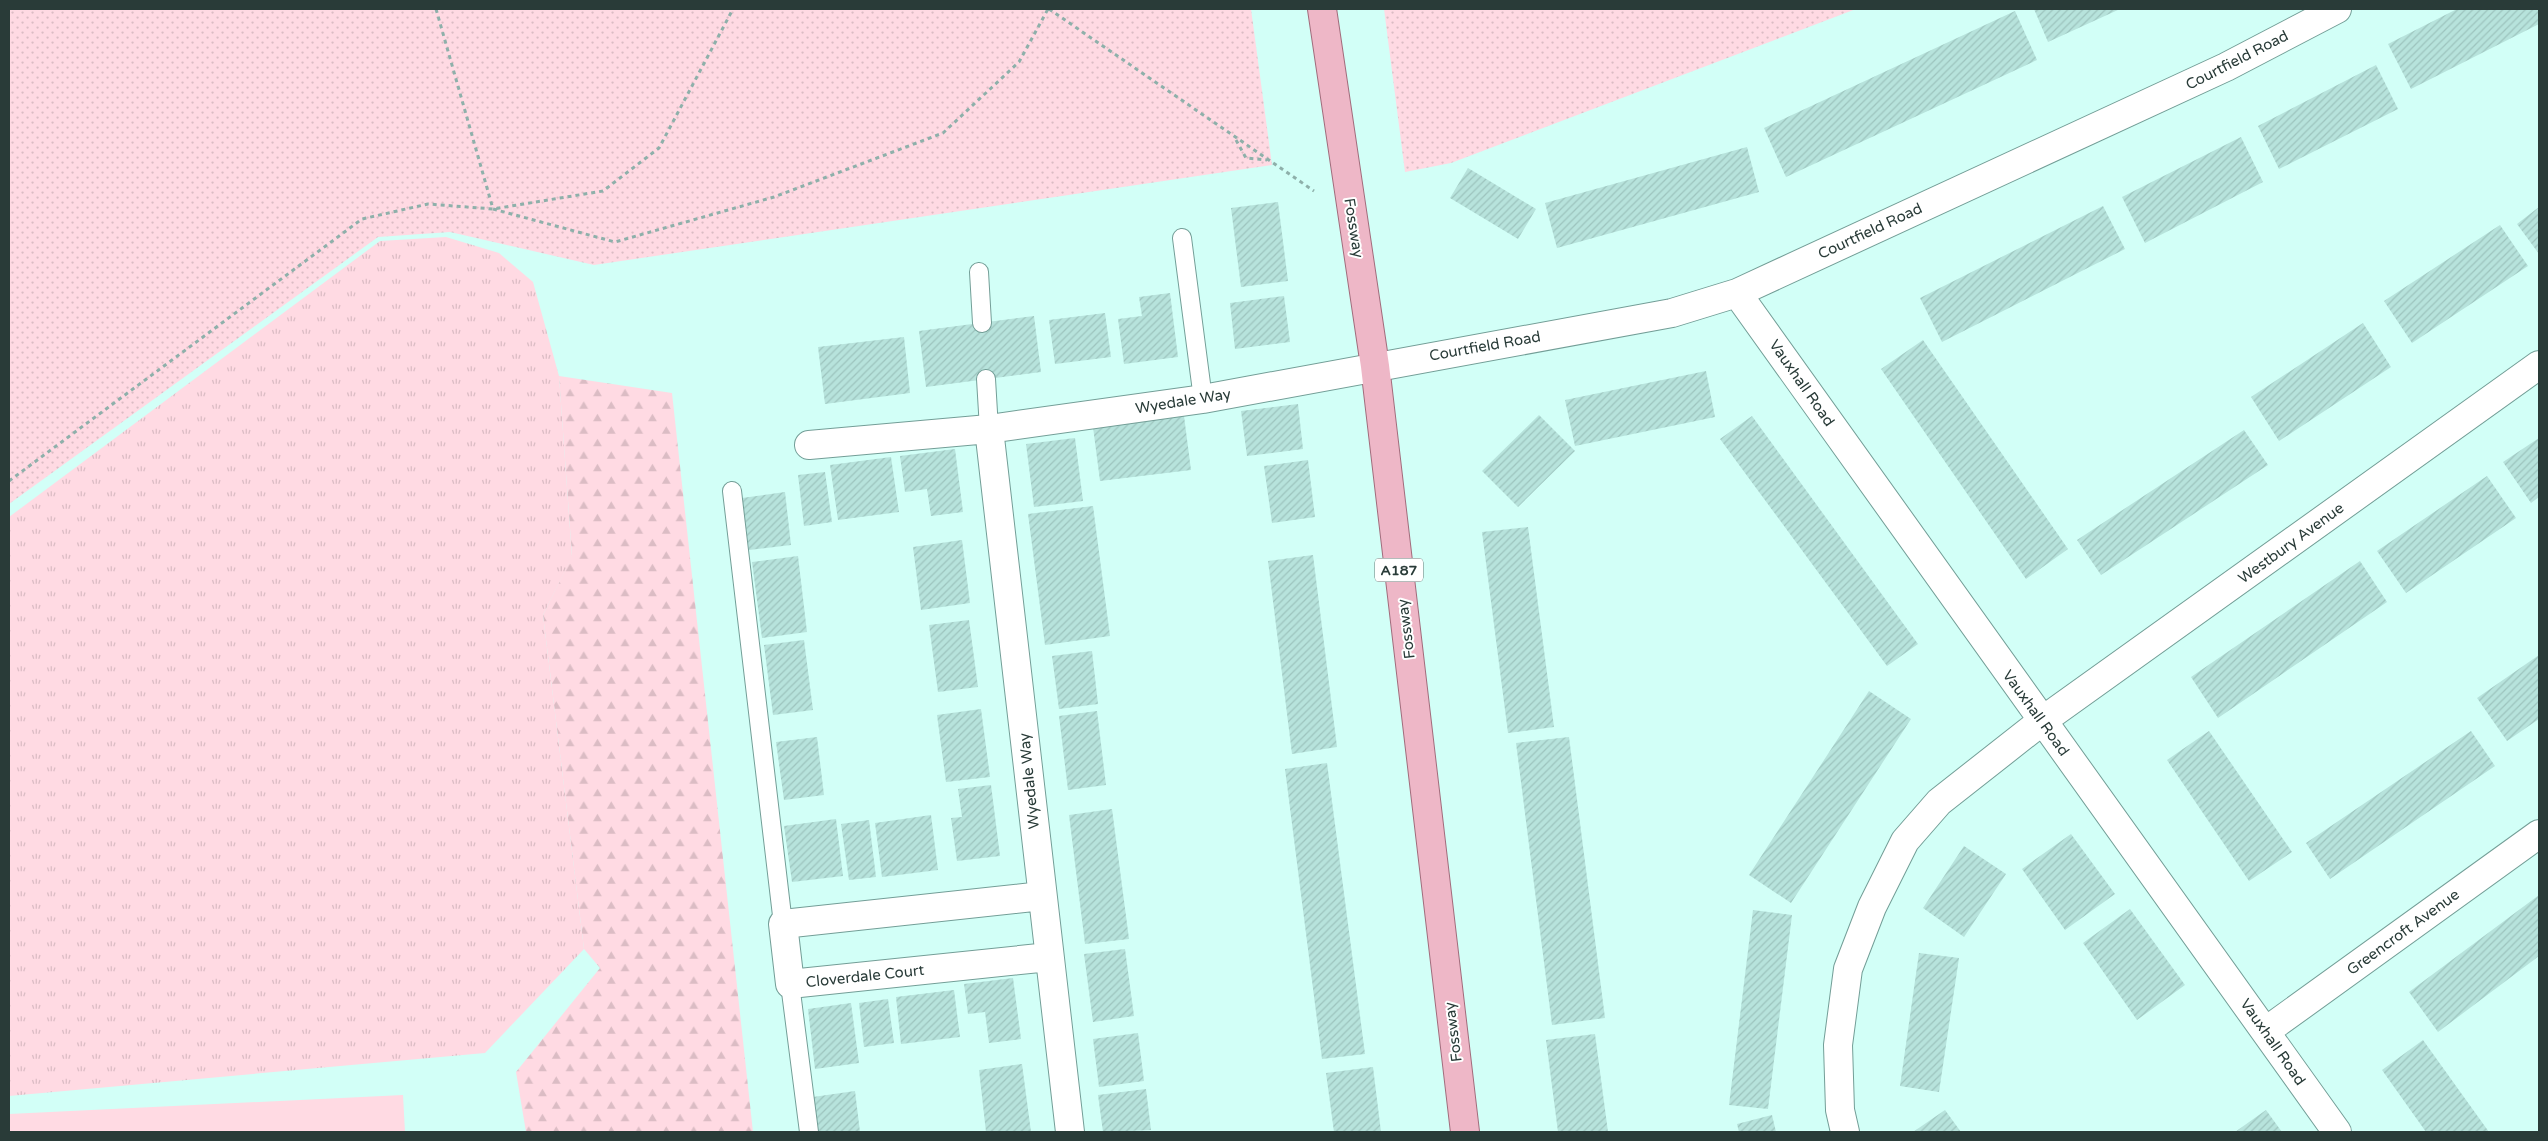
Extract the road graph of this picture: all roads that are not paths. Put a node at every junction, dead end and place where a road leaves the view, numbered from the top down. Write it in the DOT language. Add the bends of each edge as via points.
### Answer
graph roads {
  1 [pos="1322,9"];
  2 [pos="2337,9"];
  3 [pos="1182,238"];
  4 [pos="978,272"];
  5 [pos="1737,292"];
  6 [pos="982,322"];
  7 [pos="2539,365"];
  8 [pos="1375,366"];
  9 [pos="986,379"];
  10 [pos="1203,399"];
  11 [pos="989,429"];
  12 [pos="809,445"];
  13 [pos="732,491"];
  14 [pos="2042,721"];
  15 [pos="2539,834"];
  16 [pos="1042,896"];
  17 [pos="783,924"];
  18 [pos="1049,957"];
  19 [pos="790,984"];
  20 [pos="2266,1031"];
  21 [pos="809,1132"];
  22 [pos="1070,1132"];
  23 [pos="1465,1132"];
  24 [pos="1845,1132"];
  25 [pos="2337,1132"];
  1 -- 8 [label="main road, Fossway / A187"];
  2 -- 5 [label="street, Courtfield Road" via="2226,67"];
  3 -- 10 [label="lane"];
  4 -- 6 [label="lane"];
  5 -- 8 [label="street, Courtfield Road" via="1672,312"];
  5 -- 14 [label="street, Vauxhall Road"];
  7 -- 14 [label="street, Westbury Avenue"];
  8 -- 10 [label="street, Wyedale Way"];
  8 -- 23 [label="main road, Fossway / A187"];
  9 -- 11 [label="lane"];
  10 -- 11 [label="street, Wyedale Way"];
  11 -- 12 [label="street, Wyedale Way"];
  11 -- 16 [label="street, Wyedale Way"];
  13 -- 17 [label="lane"];
  14 -- 20 [label="street, Vauxhall Road"];
  14 -- 24 [label="street, Westbury Avenue" via="1939,802 1905,841 1872,907 1848,968 1838,1045 1840,1110"];
  15 -- 20 [label="street, Greencroft Avenue"];
  16 -- 17 [label="street"];
  16 -- 18 [label="street, Wyedale Way"];
  17 -- 19 [label="street, Cloverdale Court"];
  18 -- 19 [label="street, Cloverdale Court"];
  18 -- 22 [label="street, Wyedale Way"];
  19 -- 21 [label="lane"];
  20 -- 25 [label="street, Vauxhall Road"];
}
